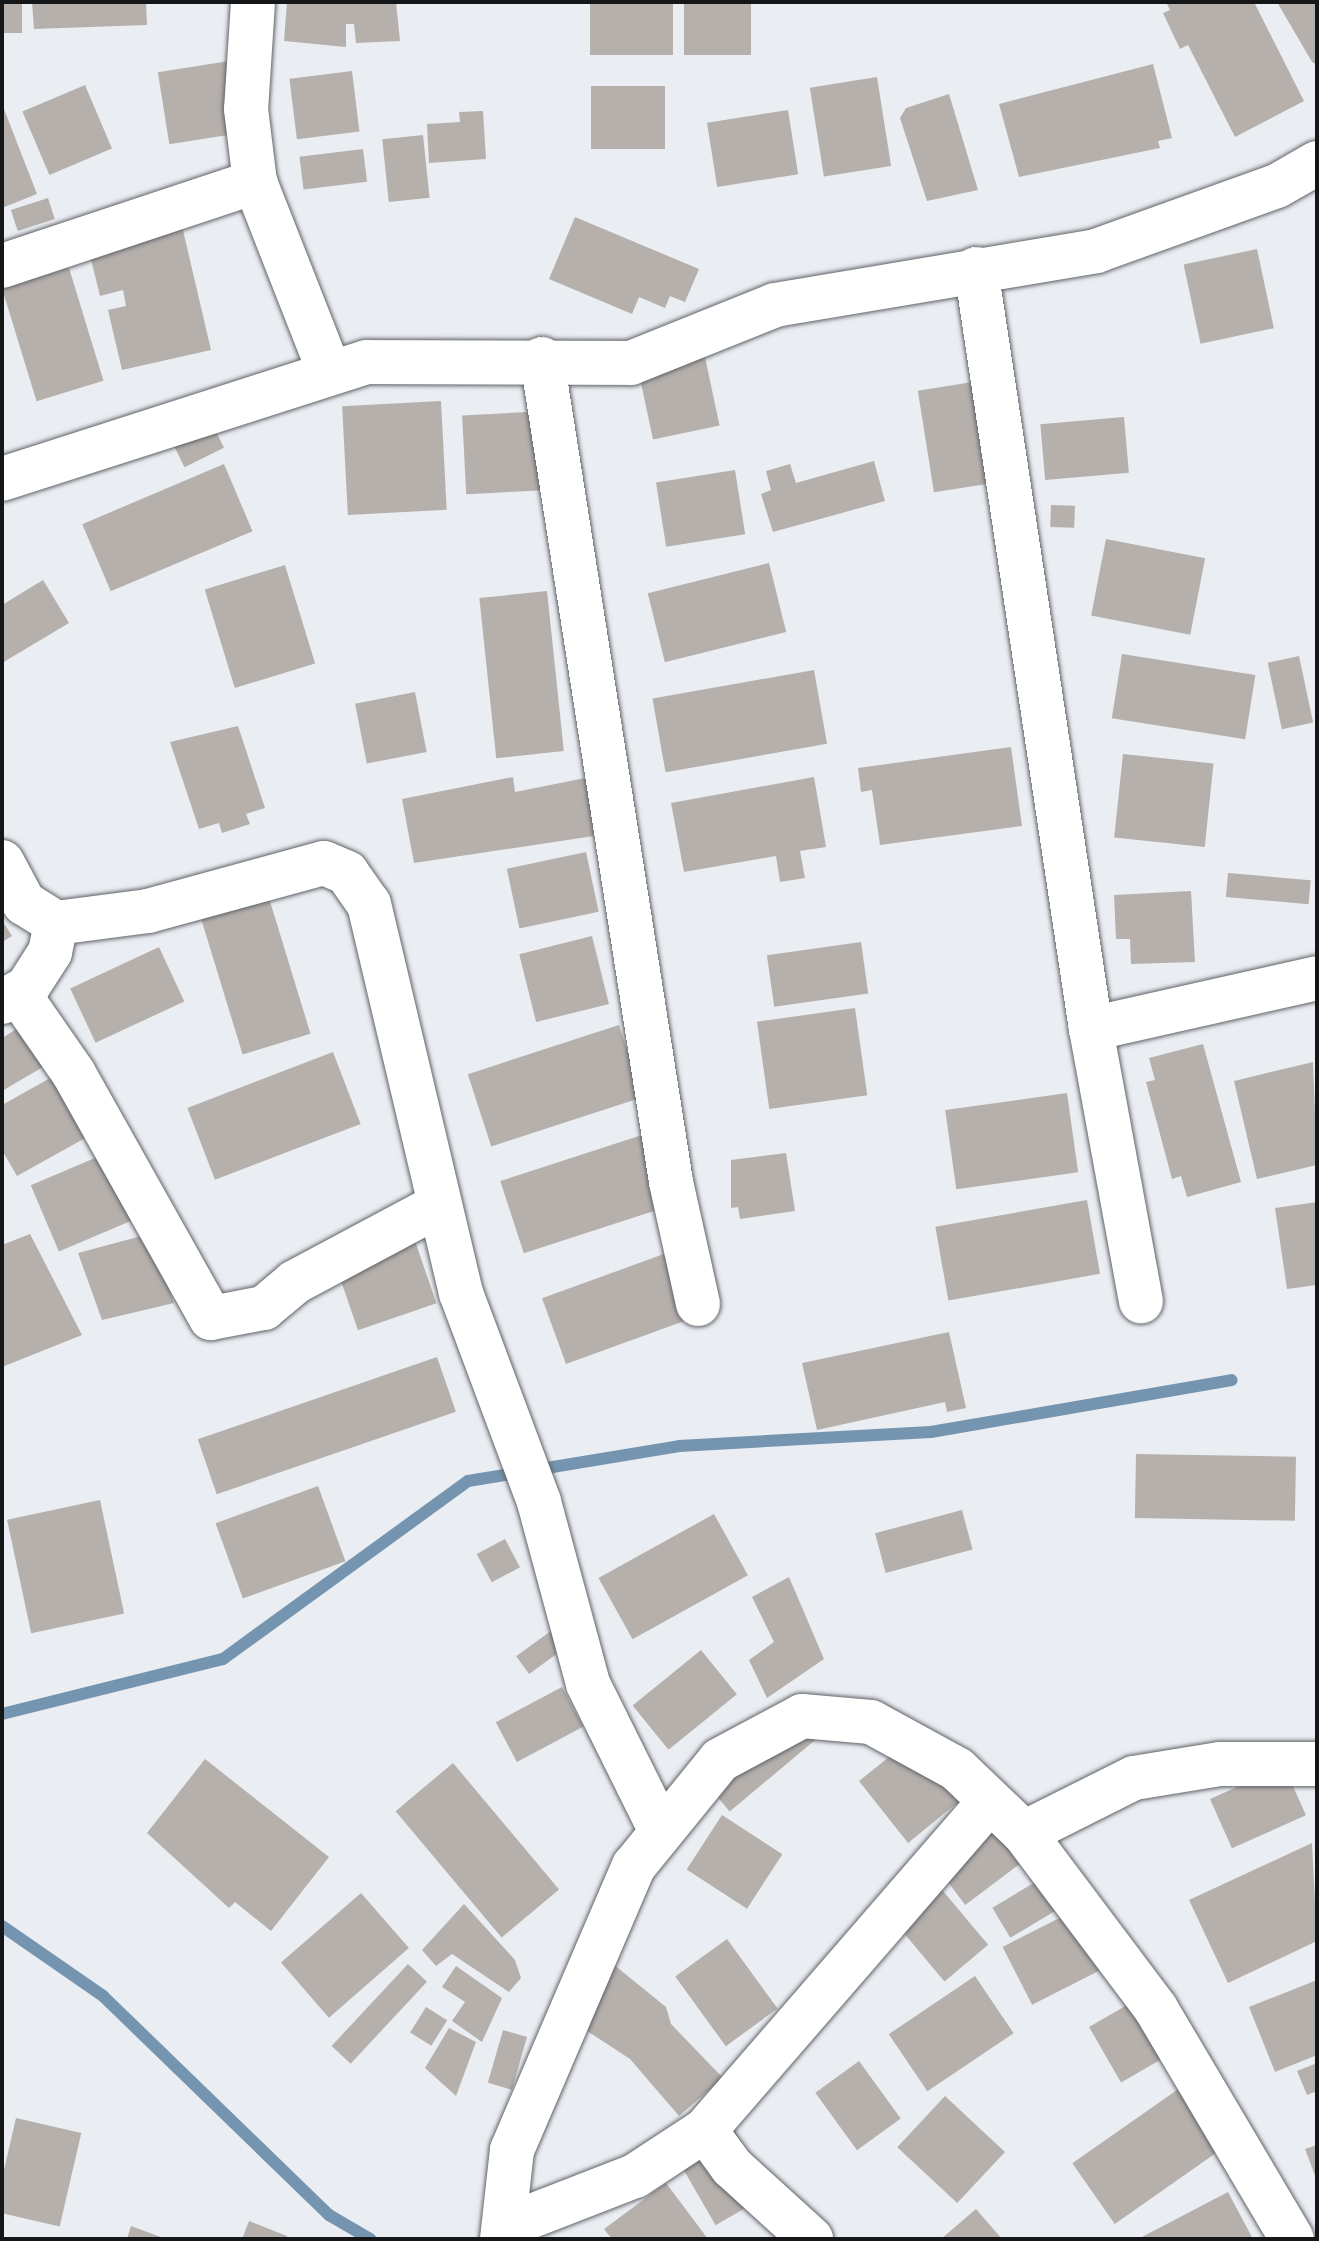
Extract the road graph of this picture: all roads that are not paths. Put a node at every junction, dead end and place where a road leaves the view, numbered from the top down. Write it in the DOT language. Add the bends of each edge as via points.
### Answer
graph roads {
  1 [pos="253,2"];
  2 [pos="1317,163"];
  3 [pos="255,182"];
  4 [pos="2,266"];
  5 [pos="976,269"];
  6 [pos="542,359"];
  7 [pos="330,373"];
  8 [pos="2,479"];
  9 [pos="2,862"];
  10 [pos="56,923"];
  11 [pos="1317,978"];
  12 [pos="10,997"];
  13 [pos="1091,1029"];
  14 [pos="439,1205"];
  15 [pos="1141,1301"];
  16 [pos="698,1304"];
  17 [pos="1317,1764"];
  18 [pos="990,1801"];
  19 [pos="661,1831"];
  20 [pos="1024,1833"];
  21 [pos="705,2130"];
  22 [pos="504,2233"];
  23 [pos="811,2239"];
  24 [pos="1292,2239"];
  1 -- 3 [label="street" via="246,109"];
  2 -- 5 [label="street" via="1277,186 1096,251"];
  3 -- 4 [label="street"];
  3 -- 7 [label="street"];
  5 -- 6 [label="street" via="775,305 631,363"];
  5 -- 13 [label="street"];
  6 -- 7 [label="street" via="367,362"];
  6 -- 16 [label="street" via="671,1182"];
  7 -- 8 [label="street"];
  9 -- 10 [label="street" via="24,903"];
  10 -- 12 [label="street" via="50,952"];
  10 -- 14 [label="street" via="148,911 324,863 347,873 369,904"];
  11 -- 13 [label="street"];
  12 -- 14 [label="street" via="74,1074 211,1318 264,1308 295,1282"];
  13 -- 15 [label="street"];
  14 -- 19 [label="street" via="461,1293 539,1502 588,1684"];
  17 -- 20 [label="street" via="1220,1764 1134,1778"];
  18 -- 19 [label="street" via="957,1769 871,1722 802,1716 720,1760"];
  18 -- 20 [label="street"];
  18 -- 21 [label="street"];
  19 -- 22 [label="street" via="634,1866 512,2150"];
  20 -- 24 [label="street" via="1156,2009"];
  21 -- 22 [label="street" via="635,2176"];
  21 -- 23 [label="street" via="732,2167"];
}
